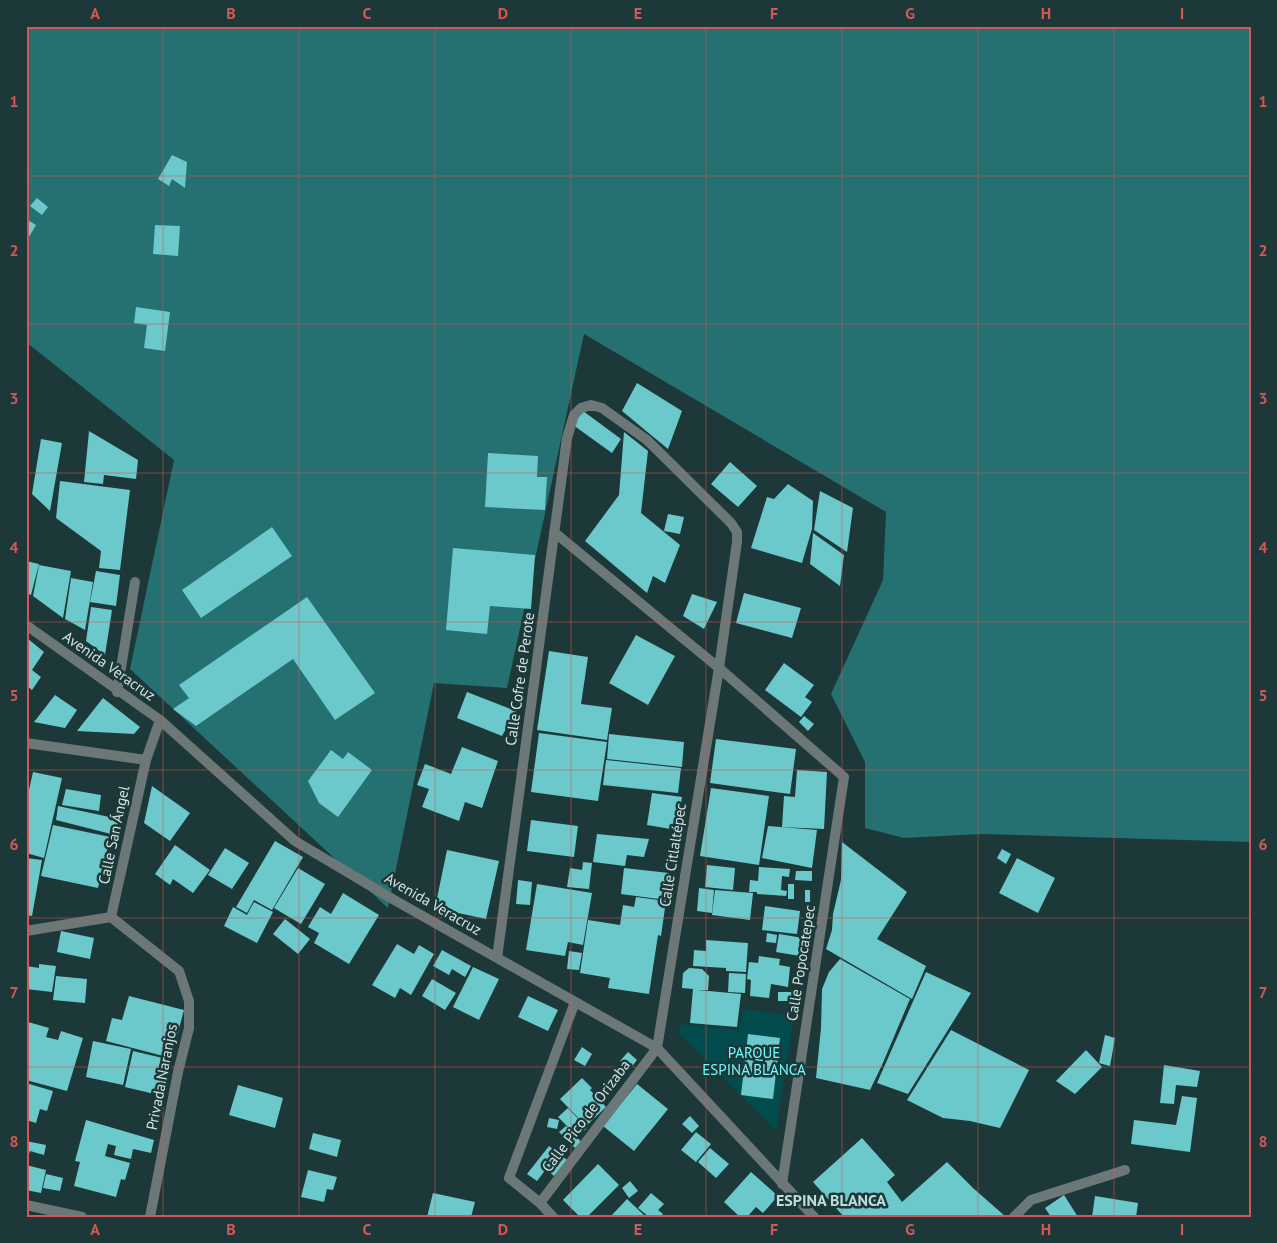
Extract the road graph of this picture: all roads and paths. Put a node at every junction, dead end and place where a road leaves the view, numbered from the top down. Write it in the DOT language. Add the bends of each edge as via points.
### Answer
graph roads {
  1 [pos="581,408"];
  2 [pos="554,532"];
  3 [pos="135,582"];
  4 [pos="26,625"];
  5 [pos="719,668"];
  6 [pos="117,692"];
  7 [pos="160,720"];
  8 [pos="26,743"];
  9 [pos="146,760"];
  10 [pos="111,916"];
  11 [pos="27,932"];
  12 [pos="497,958"];
  13 [pos="575,1002"];
  14 [pos="657,1048"];
  15 [pos="1125,1170"];
  16 [pos="782,1184"];
  17 [pos="540,1203"];
  18 [pos="26,1205"];
  19 [pos="82,1217"];
  20 [pos="150,1217"];
  21 [pos="553,1217"];
  22 [pos="814,1217"];
  23 [pos="1014,1217"];
  1 -- 2 [label="street, Calle Cofre de Perote" via="574,415 567,438"];
  1 -- 5 [label="street, Calle Citlaltépec" via="591,405 602,408 647,440 737,532"];
  2 -- 5 [label="street"];
  2 -- 12 [label="street, Calle Cofre de Perote"];
  3 -- 6 [label="street"];
  4 -- 6 [label="street, Avenida Veracruz"];
  5 -- 14 [label="street, Calle Citlaltépec"];
  5 -- 16 [label="street, Calle Popocatepec" via="844,776"];
  6 -- 7 [label="street, Avenida Veracruz"];
  7 -- 9 [label="street, Calle San Ángel"];
  7 -- 12 [label="street, Avenida Veracruz" via="295,841"];
  8 -- 9 [label="street"];
  9 -- 10 [label="street, Calle San Ángel"];
  10 -- 11 [label="street"];
  10 -- 20 [label="street, Privada Naranjos" via="179,971 189,1001 189,1028"];
  12 -- 13 [label="street, Avenida Veracruz"];
  13 -- 14 [label="street, Avenida Veracruz"];
  13 -- 17 [label="street" via="509,1178"];
  14 -- 16 [label="street, Avenida Veracruz"];
  14 -- 17 [label="street, Calle Pico de Orizaba"];
  15 -- 23 [label="street" via="1031,1200"];
  16 -- 22 [label="street, Avenida Veracruz"];
  17 -- 21 [label="street"];
  18 -- 19 [label="street"];
}
